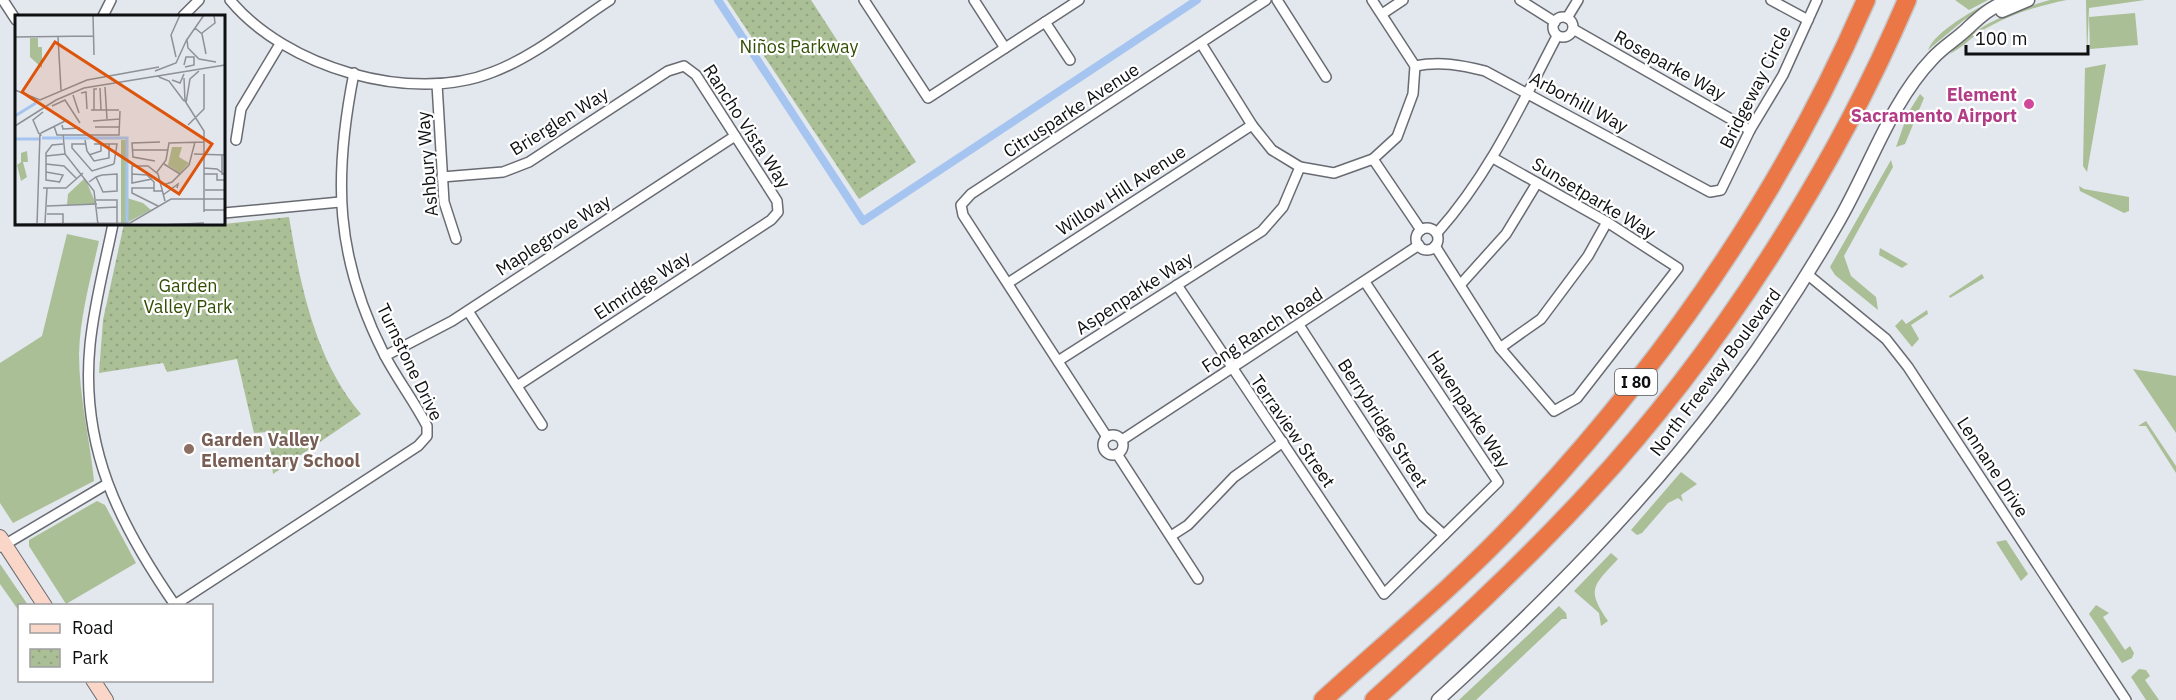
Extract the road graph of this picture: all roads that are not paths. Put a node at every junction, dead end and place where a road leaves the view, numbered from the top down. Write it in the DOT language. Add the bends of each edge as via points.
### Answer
graph roads {
  1 [pos="3,0"];
  2 [pos="111,0"];
  3 [pos="199,0"];
  4 [pos="230,0"];
  5 [pos="610,0"];
  6 [pos="864,0"];
  7 [pos="974,0"];
  8 [pos="1079,0"];
  9 [pos="1266,0"];
  10 [pos="1277,0"];
  11 [pos="1372,0"];
  12 [pos="1403,0"];
  13 [pos="1520,0"];
  14 [pos="1578,0"];
  15 [pos="1770,0"];
  16 [pos="1817,0"];
  17 [pos="1866,0"];
  18 [pos="1907,0"];
  19 [pos="2008,0"];
  20 [pos="2028,0"];
  21 [pos="1382,14"];
  22 [pos="104,15"];
  23 [pos="184,15"];
  24 [pos="15,18"];
  25 [pos="1567,18"];
  26 [pos="1808,20"];
  27 [pos="1044,22"];
  28 [pos="1555,22"];
  29 [pos="1969,27"];
  30 [pos="1573,29"];
  31 [pos="1557,36"];
  32 [pos="280,44"];
  33 [pos="1202,45"];
  34 [pos="1005,48"];
  35 [pos="1070,60"];
  36 [pos="684,66"];
  37 [pos="1415,66"];
  38 [pos="354,73"];
  39 [pos="1326,77"];
  40 [pos="437,84"];
  41 [pos="1527,93"];
  42 [pos="1252,125"];
  43 [pos="1750,129"];
  44 [pos="735,136"];
  45 [pos="236,140"];
  46 [pos="1493,158"];
  47 [pos="1373,159"];
  48 [pos="1300,167"];
  49 [pos="442,177"];
  50 [pos="1537,183"];
  51 [pos="1721,190"];
  52 [pos="340,202"];
  53 [pos="779,207"];
  54 [pos="225,213"];
  55 [pos="1606,222"];
  56 [pos="113,225"];
  57 [pos="1421,230"];
  58 [pos="1437,233"];
  59 [pos="456,239"];
  60 [pos="1419,245"];
  61 [pos="1435,246"];
  62 [pos="1807,274"];
  63 [pos="1365,282"];
  64 [pos="1008,283"];
  65 [pos="1461,284"];
  66 [pos="1177,285"];
  67 [pos="468,311"];
  68 [pos="1299,325"];
  69 [pos="1500,348"];
  70 [pos="385,356"];
  71 [pos="1058,361"];
  72 [pos="1231,370"];
  73 [pos="517,386"];
  74 [pos="542,425"];
  75 [pos="1107,437"];
  76 [pos="1122,440"];
  77 [pos="1283,442"];
  78 [pos="1117,454"];
  79 [pos="107,484"];
  80 [pos="1444,535"];
  81 [pos="1171,536"];
  82 [pos="2,542"];
  83 [pos="1198,579"];
  84 [pos="1384,594"];
  85 [pos="44,604"];
  86 [pos="173,604"];
  87 [pos="176,604"];
  88 [pos="94,682"];
  89 [pos="106,700"];
  90 [pos="1323,700"];
  91 [pos="1374,700"];
  92 [pos="1437,700"];
  93 [pos="2126,700"];
  1 -- 24 [label="street"];
  2 -- 22 [label="street"];
  3 -- 23 [label="street"];
  4 -- 32 [label="street"];
  5 -- 40 [label="street" via="510,64 476,78"];
  6 -- 34 [label="street" via="928,98"];
  7 -- 34 [label="street"];
  8 -- 27 [label="street"];
  9 -- 33 [label="street, Citrusparke Avenue"];
  10 -- 39 [label="street"];
  11 -- 21 [label="street"];
  12 -- 21 [label="street"];
  13 -- 28 [label="street"];
  14 -- 25 [label="street"];
  15 -- 26 [label="street"];
  16 -- 26 [label="street, Bridgeway Circle"];
  17 -- 90 [label="highway, I 80" via="1795,145 1735,245 1669,341 1596,433 1518,519 1434,602"];
  18 -- 91 [label="highway, I 80" via="1850,117 1801,204 1732,312 1664,403 1591,490 1512,573"];
  19 -- 29 [label="street, North Freeway Boulevard" via="1975,18"];
  20 -- 29 [label="street, North Freeway Boulevard"];
  21 -- 37 [label="street"];
  25 -- 28 [label="street" via="1560,17"];
  25 -- 30 [label="street"];
  26 -- 43 [label="street, Bridgeway Circle" via="1783,75"];
  27 -- 34 [label="street"];
  27 -- 35 [label="street"];
  28 -- 31 [label="street"];
  29 -- 62 [label="street, North Freeway Boulevard" via="1933,58 1905,94"];
  30 -- 31 [label="street" via="1568,36"];
  30 -- 43 [label="street, Roseparke Way"];
  31 -- 41 [label="street"];
  32 -- 38 [label="street" via="322,64"];
  32 -- 45 [label="street" via="244,103"];
  33 -- 42 [label="street"];
  33 -- 64 [label="street, Citrusparke Avenue" via="972,194 961,206"];
  36 -- 44 [label="street, Rancho Vista Way" via="693,70"];
  36 -- 49 [label="street, Brierglen Way" via="673,68 514,169"];
  37 -- 41 [label="street, Arborhill Way" via="1456,64 1485,71"];
  37 -- 47 [label="street" via="1413,94 1397,137"];
  38 -- 40 [label="street" via="399,82"];
  38 -- 52 [label="street, Turnstone Drive" via="341,146"];
  40 -- 49 [label="street, Ashbury Way"];
  41 -- 46 [label="street"];
  41 -- 51 [label="street, Arborhill Way" via="1710,192"];
  42 -- 48 [label="street" via="1272,150"];
  42 -- 64 [label="street, Willow Hill Avenue"];
  43 -- 51 [label="street, Bridgeway Circle"];
  44 -- 53 [label="street, Rancho Vista Way"];
  44 -- 67 [label="street, Maplegrove Way"];
  46 -- 50 [label="street, Sunsetparke Way"];
  46 -- 58 [label="street" via="1464,202"];
  47 -- 48 [label="street" via="1334,172"];
  47 -- 57 [label="street"];
  48 -- 66 [label="street, Aspenparke Way" via="1283,207 1262,231"];
  49 -- 59 [label="street, Ashbury Way" via="446,216"];
  50 -- 55 [label="street, Sunsetparke Way"];
  50 -- 65 [label="street" via="1506,234"];
  52 -- 54 [label="street"];
  52 -- 70 [label="street, Turnstone Drive" via="346,249"];
  53 -- 73 [label="street, Elmridge Way" via="771,220"];
  55 -- 69 [label="street" via="1588,256 1541,319"];
  55 -- 69 [label="street, Sunsetparke Way" via="1678,268 1577,398 1554,411"];
  56 -- 79 [label="street" via="94,317 89,376 92,423"];
  57 -- 58 [label="street"];
  57 -- 60 [label="street"];
  58 -- 61 [label="street"];
  60 -- 61 [label="street" via="1429,249"];
  60 -- 63 [label="street, Fong Ranch Road"];
  61 -- 65 [label="street"];
  62 -- 92 [label="street, North Freeway Boulevard" via="1725,394 1654,482 1557,587"];
  62 -- 93 [label="street, Lennane Drive" via="1886,339 1908,367"];
  63 -- 68 [label="street, Fong Ranch Road"];
  63 -- 80 [label="street, Havenparke Way" via="1498,482"];
  64 -- 71 [label="street"];
  65 -- 69 [label="street"];
  66 -- 71 [label="street, Aspenparke Way"];
  66 -- 72 [label="street, Terraview Street"];
  67 -- 70 [label="street, Maplegrove Way"];
  67 -- 73 [label="street"];
  68 -- 72 [label="street, Fong Ranch Road"];
  68 -- 80 [label="street, Berrybridge Street" via="1424,516"];
  70 -- 87 [label="street, Turnstone Drive" via="427,426 424,440"];
  71 -- 75 [label="street"];
  72 -- 76 [label="street, Fong Ranch Road"];
  72 -- 77 [label="street, Terraview Street"];
  73 -- 74 [label="street"];
  75 -- 76 [label="street"];
  75 -- 78 [label="street" via="1103,442 1105,451"];
  76 -- 78 [label="street" via="1122,450"];
  77 -- 81 [label="street" via="1234,477 1188,525"];
  77 -- 84 [label="street, Terraview Street"];
  78 -- 81 [label="street"];
  79 -- 82 [label="street"];
  79 -- 86 [label="street" via="135,545"];
  80 -- 84 [label="street, Havenparke Way"];
  81 -- 83 [label="street"];
  82 -- 85 [label="main road"];
  88 -- 89 [label="main road"];
}
